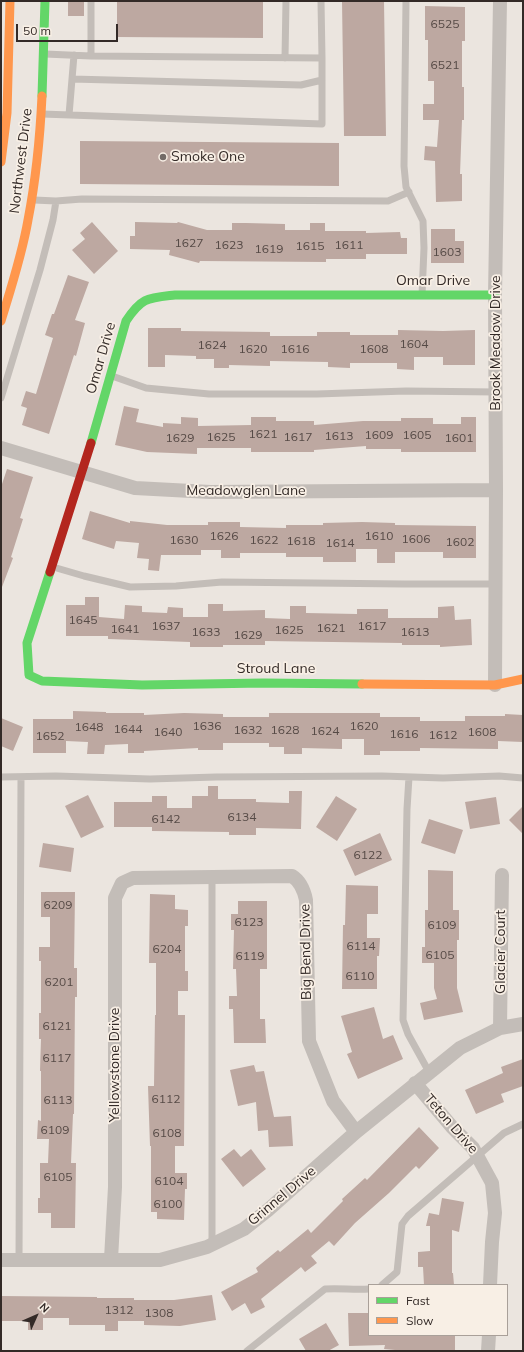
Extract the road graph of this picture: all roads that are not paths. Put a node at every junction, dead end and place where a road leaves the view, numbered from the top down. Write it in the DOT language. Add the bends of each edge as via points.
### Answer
graph roads {
  1 [pos="10,1"];
  2 [pos="45,1"];
  3 [pos="90,1"];
  4 [pos="286,1"];
  5 [pos="321,1"];
  6 [pos="406,1"];
  7 [pos="500,1"];
  8 [pos="5,28"];
  9 [pos="44,54"];
  10 [pos="74,55"];
  11 [pos="91,56"];
  12 [pos="286,58"];
  13 [pos="322,58"];
  14 [pos="72,79"];
  15 [pos="322,80"];
  16 [pos="42,114"];
  17 [pos="69,115"];
  18 [pos="1,162"];
  19 [pos="409,192"];
  20 [pos="32,200"];
  21 [pos="56,201"];
  22 [pos="422,295"];
  23 [pos="495,295"];
  24 [pos="1,321"];
  25 [pos="110,375"];
  26 [pos="496,392"];
  27 [pos="1,398"];
  28 [pos="1,448"];
  29 [pos="83,472"];
  30 [pos="496,490"];
  31 [pos="51,567"];
  32 [pos="496,584"];
  33 [pos="29,675"];
  34 [pos="523,679"];
  35 [pos="495,685"];
  36 [pos="1,777"];
  37 [pos="21,777"];
  38 [pos="409,777"];
  39 [pos="523,778"];
  40 [pos="502,876"];
  41 [pos="212,877"];
  42 [pos="133,878"];
  43 [pos="523,1024"];
  44 [pos="500,1028"];
  45 [pos="429,1072"];
  46 [pos="415,1083"];
  47 [pos="523,1124"];
  48 [pos="356,1132"];
  49 [pos="478,1156"];
  50 [pos="212,1244"];
  51 [pos="1,1260"];
  52 [pos="19,1260"];
  53 [pos="111,1260"];
  54 [pos="383,1284"];
  55 [pos="490,1284"];
  56 [pos="368,1289"];
  57 [pos="490,1336"];
  58 [pos="247,1351"];
  59 [pos="488,1351"];
  1 -- 8 [label="street, Northwest Drive"];
  2 -- 9 [label="street, Northwest Drive"];
  3 -- 11 [label="lane"];
  4 -- 12 [label="lane"];
  5 -- 13 [label="lane"];
  6 -- 19 [label="lane" via="404,166 406,187"];
  7 -- 23 [label="street, Brook Meadow Drive"];
  8 -- 18 [label="street, Northwest Drive" via="7,113"];
  9 -- 10 [label="lane"];
  9 -- 16 [label="street, Northwest Drive"];
  10 -- 11 [label="lane"];
  10 -- 14 [label="lane"];
  11 -- 12 [label="lane"];
  12 -- 13 [label="lane"];
  13 -- 15 [label="lane"];
  14 -- 15 [label="lane" via="301,85"];
  14 -- 17 [label="lane"];
  15 -- 17 [label="lane" via="322,124"];
  16 -- 17 [label="lane"];
  16 -- 20 [label="street, Northwest Drive"];
  19 -- 21 [label="lane" via="388,201"];
  19 -- 22 [label="lane" via="423,221"];
  20 -- 21 [label="lane"];
  20 -- 24 [label="street, Northwest Drive" via="20,259"];
  21 -- 27 [label="lane" via="54,220"];
  22 -- 23 [label="street, Omar Drive"];
  22 -- 25 [label="street, Omar Drive" via="175,295 142,300 126,321"];
  23 -- 26 [label="street, Brook Meadow Drive"];
  25 -- 26 [label="lane" via="146,388 209,394"];
  25 -- 29 [label="street, Omar Drive"];
  26 -- 30 [label="street, Brook Meadow Drive"];
  28 -- 29 [label="street, Meadowglen Lane"];
  29 -- 30 [label="street, Meadowglen Lane" via="135,488 210,492"];
  29 -- 31 [label="street, Omar Drive"];
  30 -- 32 [label="street, Brook Meadow Drive"];
  31 -- 32 [label="lane" via="130,587 222,582"];
  31 -- 33 [label="street, Omar Drive" via="27,643"];
  32 -- 35 [label="street, Brook Meadow Drive"];
  33 -- 35 [label="street, Stroud Lane" via="42,681 142,684"];
  34 -- 35 [label="street, Stroud Lane"];
  36 -- 37 [label="lane"];
  37 -- 38 [label="lane"];
  37 -- 52 [label="lane"];
  38 -- 39 [label="lane"];
  38 -- 45 [label="lane" via="403,1020"];
  40 -- 44 [label="street, Glacier Court"];
  41 -- 42 [label="street, Big Bend Drive"];
  41 -- 48 [label="street, Big Bend Drive" via="292,876 305,892 309,1040 332,1101"];
  41 -- 50 [label="lane"];
  42 -- 53 [label="street, Yellowstone Drive" via="122,883 115,898 115,1179"];
  43 -- 44 [label="street, Grinnel Drive"];
  44 -- 45 [label="street, Grinnel Drive" via="460,1048"];
  45 -- 46 [label="street, Grinnel Drive"];
  46 -- 48 [label="street, Grinnel Drive"];
  46 -- 49 [label="street, Teton Drive"];
  47 -- 49 [label="lane" via="504,1133"];
  48 -- 50 [label="street, Grinnel Drive" via="244,1229"];
  49 -- 54 [label="lane" via="414,1209 402,1224 397,1272"];
  49 -- 55 [label="street, Teton Drive" via="492,1183 495,1213"];
  50 -- 53 [label="street, Grinnel Drive" via="160,1260"];
  51 -- 52 [label="street, Grinnel Drive"];
  52 -- 53 [label="street, Grinnel Drive"];
  56 -- 58 [label="lane" via="325,1289"];
  57 -- 59 [label="street"];
}
